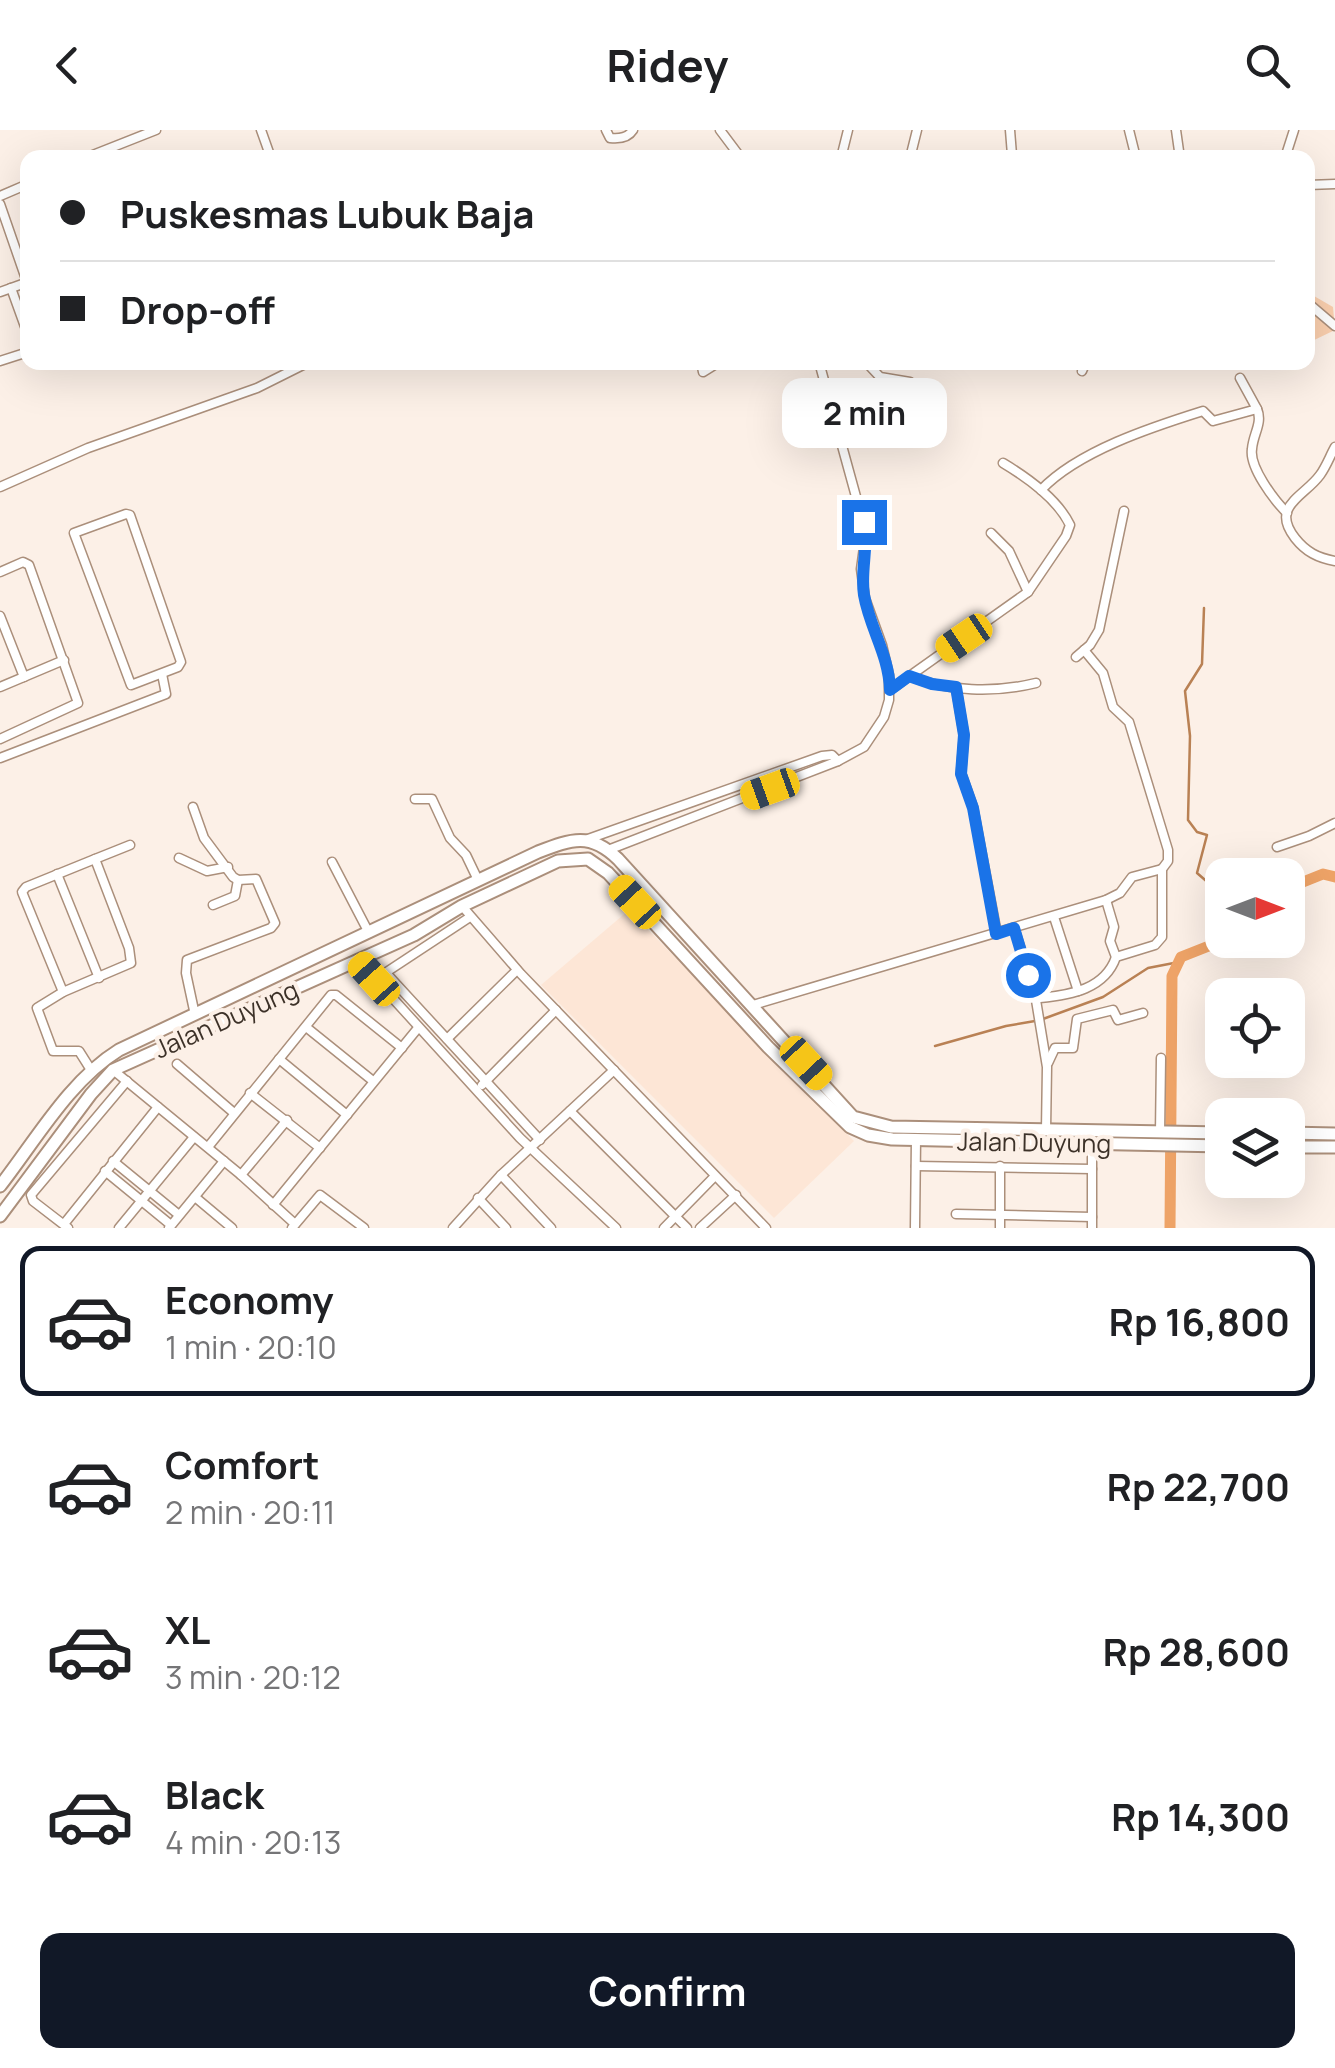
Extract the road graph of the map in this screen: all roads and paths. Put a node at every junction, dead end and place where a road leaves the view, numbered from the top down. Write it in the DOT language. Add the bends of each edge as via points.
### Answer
graph roads {
  1 [pos="156,130"];
  2 [pos="606,130"];
  3 [pos="632,130"];
  4 [pos="720,130"];
  5 [pos="105,150"];
  6 [pos="735,150"];
  7 [pos="0,204"];
  8 [pos="20,262"];
  9 [pos="20,285"];
  10 [pos="11,288"];
  11 [pos="0,292"];
  12 [pos="1315,308"];
  13 [pos="20,313"];
  14 [pos="1335,326"];
  15 [pos="293,370"];
  16 [pos="821,370"];
  17 [pos="873,370"];
  18 [pos="1240,378"];
  19 [pos="910,382"];
  20 [pos="1258,409"];
  21 [pos="1335,447"];
  22 [pos="1003,463"];
  23 [pos="0,488"];
  24 [pos="1041,490"];
  25 [pos="1124,511"];
  26 [pos="1286,513"];
  27 [pos="991,533"];
  28 [pos="1335,561"];
  29 [pos="0,572"];
  30 [pos="1028,592"];
  31 [pos="0,616"];
  32 [pos="1084,650"];
  33 [pos="1076,658"];
  34 [pos="64,660"];
  35 [pos="162,674"];
  36 [pos="909,676"];
  37 [pos="24,677"];
  38 [pos="150,679"];
  39 [pos="1036,683"];
  40 [pos="0,687"];
  41 [pos="956,687"];
  42 [pos="890,690"];
  43 [pos="162,695"];
  44 [pos="0,739"];
  45 [pos="0,758"];
  46 [pos="838,761"];
  47 [pos="415,799"];
  48 [pos="193,807"];
  49 [pos="1335,823"];
  50 [pos="588,840"];
  51 [pos="130,845"];
  52 [pos="1277,847"];
  53 [pos="608,850"];
  54 [pos="179,858"];
  55 [pos="95,859"];
  56 [pos="332,862"];
  57 [pos="228,867"];
  58 [pos="1162,868"];
  59 [pos="57,874"];
  60 [pos="238,880"];
  61 [pos="478,880"];
  62 [pos="1106,900"];
  63 [pos="213,905"];
  64 [pos="418,909"];
  65 [pos="466,911"];
  66 [pos="1054,917"];
  67 [pos="389,923"];
  68 [pos="428,926"];
  69 [pos="1014,928"];
  70 [pos="369,933"];
  71 [pos="996,934"];
  72 [pos="399,941"];
  73 [pos="1116,957"];
  74 [pos="357,959"];
  75 [pos="517,970"];
  76 [pos="386,973"];
  77 [pos="99,978"];
  78 [pos="374,979"];
  79 [pos="1078,990"];
  80 [pos="63,992"];
  81 [pos="1035,994"];
  82 [pos="755,1008"];
  83 [pos="556,1010"];
  84 [pos="1143,1013"];
  85 [pos="195,1014"];
  86 [pos="748,1025"];
  87 [pos="306,1027"];
  88 [pos="418,1028"];
  89 [pos="777,1032"];
  90 [pos="446,1037"];
  91 [pos="765,1044"];
  92 [pos="436,1046"];
  93 [pos="402,1048"];
  94 [pos="1161,1058"];
  95 [pos="279,1059"];
  96 [pos="177,1064"];
  97 [pos="1047,1067"];
  98 [pos="91,1070"];
  99 [pos="113,1070"];
  100 [pos="614,1070"];
  101 [pos="127,1081"];
  102 [pos="374,1081"];
  103 [pos="487,1083"];
  104 [pos="474,1087"];
  105 [pos="250,1094"];
  106 [pos="158,1106"];
  107 [pos="570,1111"];
  108 [pos="234,1113"];
  109 [pos="347,1115"];
  110 [pos="287,1120"];
  111 [pos="1046,1131"];
  112 [pos="1305,1133"];
  113 [pos="1335,1134"];
  114 [pos="986,1136"];
  115 [pos="1205,1136"];
  116 [pos="194,1137"];
  117 [pos="1161,1137"];
  118 [pos="916,1139"];
  119 [pos="1182,1139"];
  120 [pos="540,1140"];
  121 [pos="1205,1143"];
  122 [pos="1092,1144"];
  123 [pos="208,1147"];
  124 [pos="530,1147"];
  125 [pos="1305,1147"];
  126 [pos="1335,1147"];
  127 [pos="320,1148"];
  128 [pos="113,1161"];
  129 [pos="224,1161"];
  130 [pos="916,1166"];
  131 [pos="1000,1166"];
  132 [pos="1092,1169"];
  133 [pos="106,1171"];
  134 [pos="241,1175"];
  135 [pos="500,1175"];
  136 [pos="715,1176"];
  137 [pos="0,1186"];
  138 [pos="150,1191"];
  139 [pos="736,1195"];
  140 [pos="195,1197"];
  141 [pos="478,1198"];
  142 [pos="142,1201"];
  143 [pos="273,1205"];
  144 [pos="956,1214"];
  145 [pos="179,1215"];
  146 [pos="0,1216"];
  147 [pos="350,1216"];
  148 [pos="1000,1216"];
  149 [pos="675,1217"];
  150 [pos="1092,1217"];
  151 [pos="66,1226"];
  152 [pos="170,1226"];
  153 [pos="293,1226"];
  154 [pos="229,1227"];
  155 [pos="119,1228"];
  156 [pos="342,1228"];
  157 [pos="364,1228"];
  158 [pos="453,1228"];
  159 [pos="506,1228"];
  160 [pos="551,1228"];
  161 [pos="616,1228"];
  162 [pos="664,1228"];
  163 [pos="687,1228"];
  164 [pos="700,1228"];
  165 [pos="766,1228"];
  166 [pos="916,1228"];
  167 [pos="1000,1228"];
  168 [pos="1092,1228"];
  1 -- 5 [label="street"];
  2 -- 3 [label="street" via="616,138"];
  4 -- 6 [label="street"];
  7 -- 8 [label="street"];
  9 -- 10 [label="street"];
  10 -- 11 [label="street"];
  10 -- 13 [label="street"];
  12 -- 14 [label="street"];
  15 -- 23 [label="street"];
  16 -- 42 [label="street" via="866,533 864,598"];
  17 -- 19 [label="street" via="880,378"];
  18 -- 20 [label="street"];
  20 -- 24 [label="street" via="1213,421 1198,412 1063,468"];
  20 -- 26 [label="street" via="1252,462"];
  21 -- 26 [label="street" via="1320,476"];
  22 -- 24 [label="street"];
  24 -- 30 [label="street" via="1070,526"];
  25 -- 32 [label="street" via="1099,630"];
  26 -- 28 [label="street" via="1300,545"];
  27 -- 30 [label="street" via="1009,551"];
  29 -- 34 [label="street" via="30,565"];
  30 -- 36 [label="street"];
  31 -- 37 [label="street"];
  32 -- 33 [label="street"];
  32 -- 58 [label="street" via="1102,673 1113,707 1129,722 1169,854"];
  34 -- 37 [label="street"];
  34 -- 44 [label="street" via="76,707"];
  35 -- 38 [label="street"];
  35 -- 38 [label="street" via="180,662 130,516 76,530 128,684"];
  35 -- 43 [label="street"];
  36 -- 41 [label="street"];
  36 -- 42 [label="street"];
  37 -- 40 [label="street"];
  38 -- 43 [label="street"];
  39 -- 41 [label="street"];
  41 -- 71 [label="street" via="964,735 961,774"];
  42 -- 46 [label="street" via="884,717 864,747"];
  43 -- 45 [label="street"];
  46 -- 50 [label="street" via="822,756"];
  46 -- 53 [label="street"];
  47 -- 61 [label="street" via="432,799"];
  48 -- 57 [label="street" via="204,838"];
  49 -- 52 [label="street"];
  50 -- 53 [label="highway, Jalan Duyung"];
  50 -- 61 [label="highway, Jalan Duyung" via="538,852"];
  51 -- 55 [label="street"];
  53 -- 82 [label="highway, Jalan Duyung"];
  54 -- 57 [label="street" via="207,871"];
  55 -- 59 [label="street"];
  55 -- 77 [label="street" via="131,958 129,966"];
  56 -- 70 [label="street"];
  57 -- 60 [label="street"];
  58 -- 62 [label="street" via="1132,877"];
  58 -- 73 [label="street" via="1160,942"];
  59 -- 77 [label="street"];
  59 -- 80 [label="street" via="26,886 22,895"];
  60 -- 63 [label="street" via="235,896"];
  60 -- 85 [label="street" via="256,879 274,926 187,960"];
  61 -- 64 [label="highway, Jalan Duyung"];
  62 -- 66 [label="street"];
  62 -- 73 [label="street"];
  64 -- 67 [label="highway, Jalan Duyung"];
  64 -- 68 [label="highway" via="414,922"];
  65 -- 68 [label="highway, Jalan Duyung"];
  65 -- 75 [label="street"];
  65 -- 76 [label="street"];
  65 -- 86 [label="highway, Jalan Duyung" via="558,862 591,860"];
  66 -- 69 [label="street"];
  66 -- 79 [label="street"];
  67 -- 70 [label="highway, Jalan Duyung"];
  67 -- 72 [label="highway" via="404,927"];
  68 -- 72 [label="highway, Jalan Duyung"];
  69 -- 71 [label="street"];
  69 -- 81 [label="street"];
  70 -- 85 [label="highway, Jalan Duyung"];
  71 -- 82 [label="street"];
  72 -- 74 [label="highway, Jalan Duyung"];
  73 -- 79 [label="street" via="1096,985"];
  74 -- 78 [label="street"];
  74 -- 99 [label="highway, Jalan Duyung"];
  75 -- 83 [label="street"];
  75 -- 90 [label="street"];
  76 -- 78 [label="street"];
  76 -- 90 [label="street"];
  77 -- 80 [label="street"];
  78 -- 88 [label="street"];
  79 -- 81 [label="street"];
  80 -- 98 [label="street" via="38,1004 37,1012 53,1050 79,1051"];
  81 -- 97 [label="street"];
  82 -- 86 [label="highway" via="756,1022"];
  82 -- 89 [label="highway, Jalan Duyung"];
  83 -- 100 [label="street"];
  83 -- 103 [label="street"];
  84 -- 97 [label="street" via="1118,1020 1113,1010 1076,1020 1073,1048 1053,1050"];
  85 -- 98 [label="highway, Jalan Duyung"];
  86 -- 91 [label="highway, Jalan Duyung"];
  87 -- 93 [label="street" via="332,994"];
  87 -- 95 [label="street"];
  87 -- 102 [label="street"];
  88 -- 92 [label="street"];
  88 -- 93 [label="street"];
  89 -- 91 [label="highway" via="766,1034"];
  89 -- 114 [label="highway, Jalan Duyung" via="853,1116 891,1127"];
  90 -- 92 [label="street"];
  90 -- 103 [label="street"];
  91 -- 118 [label="highway, Jalan Duyung" via="850,1127"];
  92 -- 104 [label="street"];
  93 -- 102 [label="street"];
  94 -- 117 [label="street"];
  95 -- 105 [label="street"];
  95 -- 109 [label="street"];
  96 -- 108 [label="street"];
  97 -- 111 [label="street"];
  98 -- 137 [label="highway, Jalan Duyung"];
  99 -- 101 [label="street"];
  99 -- 146 [label="highway, Jalan Duyung"];
  100 -- 107 [label="street"];
  100 -- 136 [label="street"];
  101 -- 106 [label="street"];
  101 -- 151 [label="street" via="33,1190 33,1200"];
  102 -- 109 [label="street"];
  103 -- 104 [label="street"];
  103 -- 120 [label="street"];
  104 -- 124 [label="street"];
  105 -- 108 [label="street"];
  105 -- 110 [label="street"];
  106 -- 116 [label="street"];
  106 -- 128 [label="street"];
  107 -- 120 [label="street"];
  107 -- 149 [label="street"];
  108 -- 123 [label="street"];
  109 -- 127 [label="street"];
  110 -- 127 [label="street"];
  110 -- 134 [label="street"];
  111 -- 114 [label="highway, Jalan Duyung"];
  111 -- 117 [label="highway, Jalan Duyung"];
  112 -- 113 [label="highway"];
  114 -- 118 [label="highway, Jalan Duyung"];
  114 -- 122 [label="highway, Jalan Duyung"];
  115 -- 119 [label="highway, Jalan Duyung"];
  116 -- 123 [label="street"];
  116 -- 138 [label="street"];
  117 -- 119 [label="highway, Jalan Duyung"];
  117 -- 122 [label="highway, Jalan Duyung"];
  118 -- 130 [label="street"];
  119 -- 121 [label="highway, Jalan Duyung"];
  120 -- 124 [label="street"];
  122 -- 132 [label="street"];
  123 -- 129 [label="street"];
  124 -- 135 [label="street"];
  124 -- 161 [label="street"];
  125 -- 126 [label="highway"];
  127 -- 143 [label="street"];
  128 -- 133 [label="street"];
  128 -- 138 [label="street"];
  129 -- 134 [label="street"];
  129 -- 140 [label="street"];
  130 -- 131 [label="street"];
  130 -- 166 [label="street"];
  131 -- 132 [label="street"];
  131 -- 148 [label="street"];
  132 -- 150 [label="street"];
  133 -- 142 [label="street"];
  133 -- 151 [label="street"];
  134 -- 143 [label="street"];
  135 -- 141 [label="street"];
  135 -- 160 [label="street"];
  136 -- 139 [label="street"];
  136 -- 149 [label="street"];
  138 -- 142 [label="street"];
  138 -- 145 [label="street"];
  139 -- 164 [label="street"];
  139 -- 165 [label="street"];
  140 -- 145 [label="street"];
  140 -- 154 [label="street"];
  141 -- 158 [label="street"];
  141 -- 159 [label="street"];
  142 -- 152 [label="street"];
  142 -- 155 [label="street"];
  143 -- 153 [label="street"];
  144 -- 148 [label="street"];
  145 -- 152 [label="street"];
  147 -- 153 [label="street" via="320,1195"];
  147 -- 156 [label="street"];
  147 -- 157 [label="street"];
  148 -- 150 [label="street"];
  148 -- 167 [label="street"];
  149 -- 162 [label="street"];
  149 -- 163 [label="street"];
  150 -- 168 [label="street"];
}
